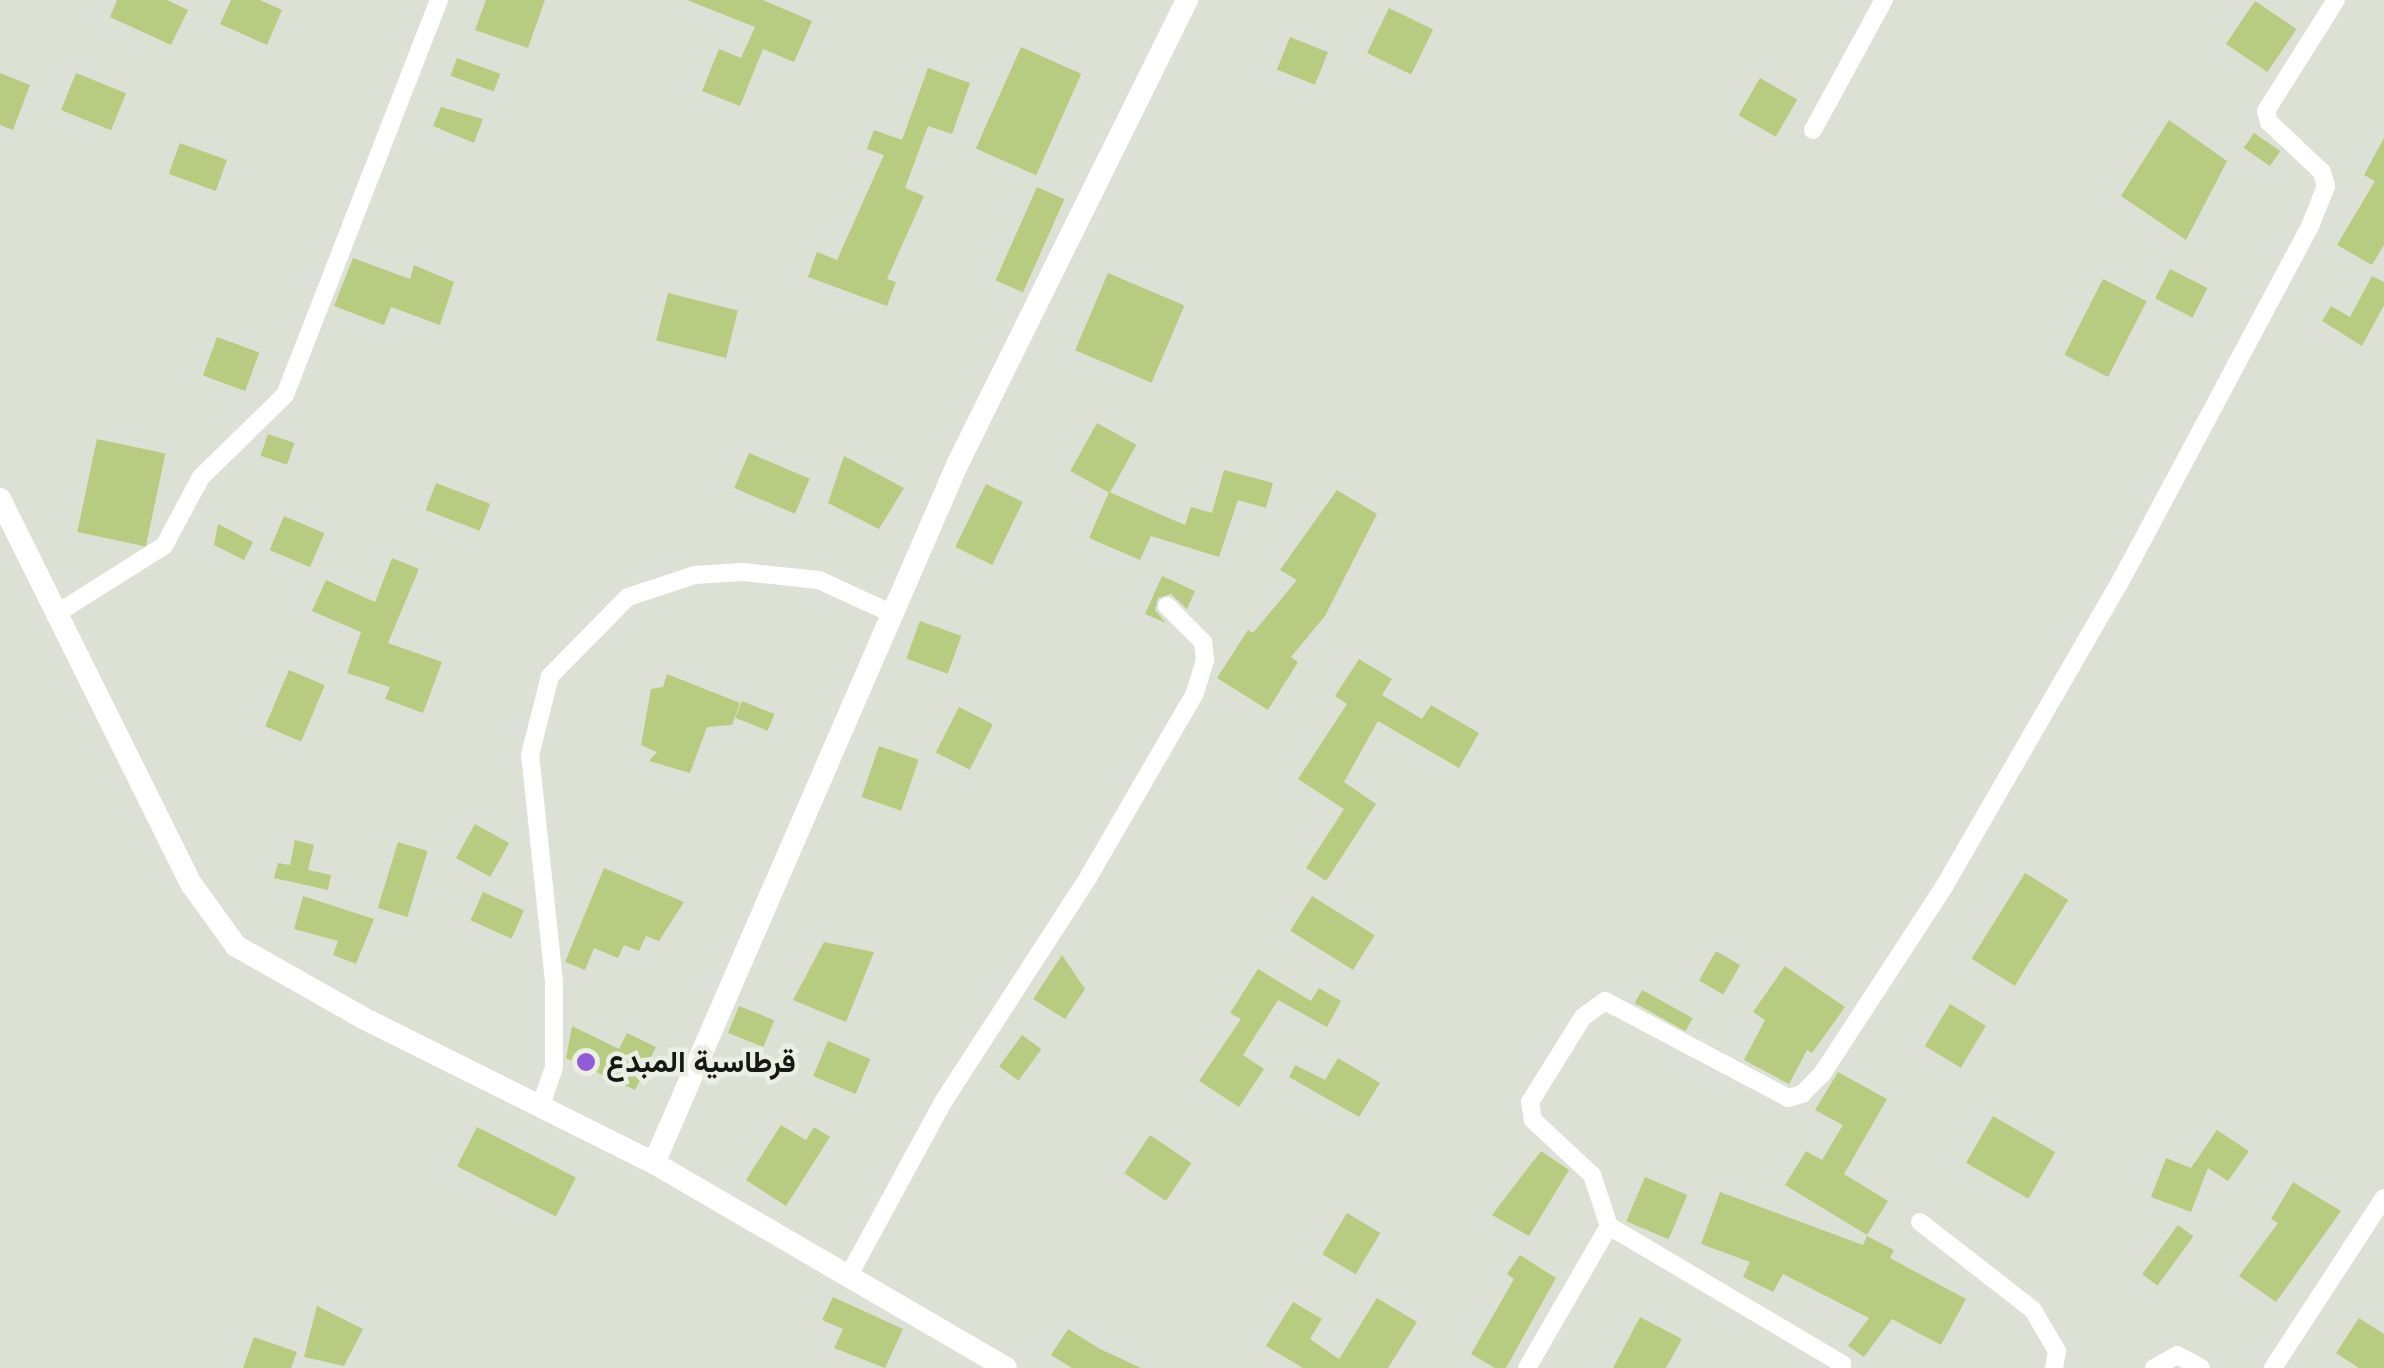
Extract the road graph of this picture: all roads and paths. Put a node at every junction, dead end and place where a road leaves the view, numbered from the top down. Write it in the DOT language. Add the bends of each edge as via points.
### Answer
graph roads {
  1 [pos="439,0"];
  2 [pos="1186,0"];
  3 [pos="1884,0"];
  4 [pos="2336,0"];
  5 [pos="1813,130"];
  6 [pos="0,499"];
  7 [pos="1166,606"];
  8 [pos="59,612"];
  9 [pos="893,614"];
  10 [pos="542,1102"];
  11 [pos="654,1163"];
  12 [pos="2384,1198"];
  13 [pos="1920,1222"];
  14 [pos="1609,1226"];
  15 [pos="848,1277"];
  16 [pos="1842,1364"];
  17 [pos="1006,1368"];
  18 [pos="1528,1368"];
  19 [pos="2054,1368"];
  20 [pos="2154,1368"];
  21 [pos="2201,1368"];
  22 [pos="2273,1368"];
  1 -- 8 [label="street" via="285,395 201,477 164,546"];
  2 -- 9 [label="street" via="958,463"];
  3 -- 5 [label="street"];
  4 -- 14 [label="street" via="2266,111 2269,122 2322,172 2326,186 2311,224 2119,584 1944,885 1822,1074 1788,1098 1604,1002 1582,1017 1530,1102 1534,1120 1592,1175"];
  6 -- 8 [label="street"];
  7 -- 15 [label="street" via="1203,642 1206,660 1195,693 1089,876 943,1102"];
  8 -- 10 [label="street" via="192,885 236,946 365,1019"];
  9 -- 10 [label="street" via="820,580 743,572 695,576 628,598 550,676 530,755 554,982 554,1066"];
  9 -- 11 [label="street"];
  10 -- 11 [label="street"];
  11 -- 15 [label="street"];
  12 -- 22 [label="street"];
  13 -- 19 [label="street" via="2033,1310 2057,1351"];
  14 -- 16 [label="street"];
  14 -- 18 [label="street"];
  15 -- 17 [label="street"];
  20 -- 21 [label="street" via="2177,1355"];
}
